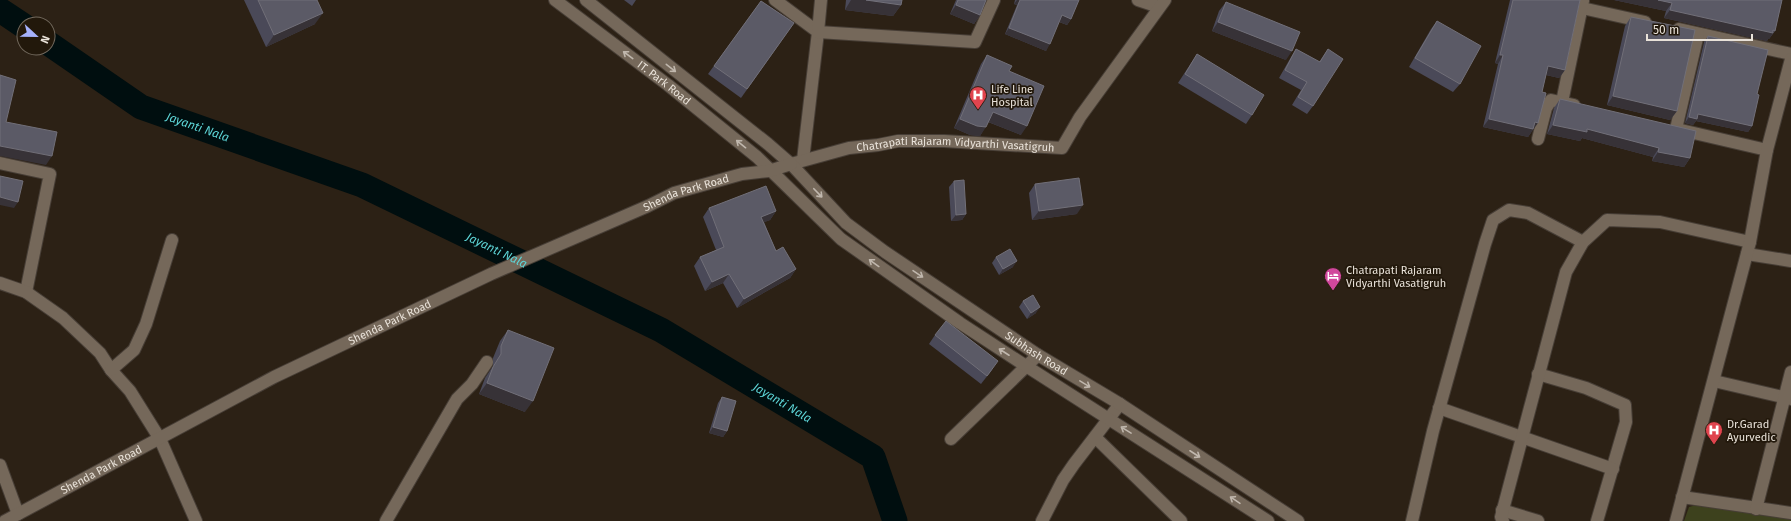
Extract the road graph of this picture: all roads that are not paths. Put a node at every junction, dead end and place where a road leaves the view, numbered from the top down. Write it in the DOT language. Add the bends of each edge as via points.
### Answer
graph roads {
  1 [pos="555,0"];
  2 [pos="586,0"];
  3 [pos="775,0"];
  4 [pos="821,0"];
  5 [pos="994,0"];
  6 [pos="1138,0"];
  7 [pos="1162,4"];
  8 [pos="1582,4"];
  9 [pos="818,32"];
  10 [pos="1698,34"];
  11 [pos="1791,54"];
  12 [pos="1791,59"];
  13 [pos="1562,102"];
  14 [pos="1585,107"];
  15 [pos="1661,125"];
  16 [pos="1676,129"];
  17 [pos="1538,139"];
  18 [pos="1767,150"];
  19 [pos="797,162"];
  20 [pos="0,163"];
  21 [pos="769,170"];
  22 [pos="172,240"];
  23 [pos="1583,242"];
  24 [pos="1749,248"];
  25 [pos="1791,261"];
  26 [pos="0,283"];
  27 [pos="26,292"];
  28 [pos="1038,355"];
  29 [pos="487,362"];
  30 [pos="1026,366"];
  31 [pos="111,370"];
  32 [pos="1791,372"];
  33 [pos="1538,374"];
  34 [pos="1714,381"];
  35 [pos="1788,398"];
  36 [pos="1120,404"];
  37 [pos="1439,408"];
  38 [pos="1109,419"];
  39 [pos="1522,437"];
  40 [pos="1095,438"];
  41 [pos="160,439"];
  42 [pos="951,439"];
  43 [pos="0,466"];
  44 [pos="1613,469"];
  45 [pos="1682,497"];
  46 [pos="1756,508"];
  47 [pos="1280,510"];
  48 [pos="1791,513"];
  49 [pos="18,514"];
  50 [pos="1502,516"];
  51 [pos="1260,519"];
  52 [pos="5,521"];
  53 [pos="196,521"];
  54 [pos="386,521"];
  55 [pos="1042,521"];
  56 [pos="1181,521"];
  57 [pos="1273,521"];
  58 [pos="1298,521"];
  59 [pos="1412,521"];
  60 [pos="1538,521"];
  61 [pos="1597,521"];
  62 [pos="1676,521"];
  21 -- 1 [label="street, IT. Park Road, one-way" via="757,157 668,85"];
  2 -- 19 [label="street, IT. Park Road, one-way"];
  3 -- 9 [label="street"];
  4 -- 9 [label="street"];
  5 -- 9 [label="street" via="975,42"];
  6 -- 7 [label="street"];
  7 -- 19 [label="street, Chatrapati Rajaram Vidyarthi Vasatigruh" via="1080,117 1062,148 898,141 878,146 849,148"];
  8 -- 10 [label="street"];
  8 -- 13 [label="street"];
  9 -- 19 [label="street"];
  10 -- 11 [label="street"];
  10 -- 16 [label="street"];
  12 -- 18 [label="street"];
  13 -- 14 [label="street"];
  13 -- 17 [label="street" via="1550,100 1547,104"];
  15 -- 16 [label="street"];
  16 -- 18 [label="street"];
  18 -- 24 [label="street"];
  19 -- 21 [label="street, Shenda Park Road"];
  19 -- 28 [label="street, Subhash Road, one-way" via="839,216 859,233"];
  20 -- 27 [label="street" via="50,174"];
  30 -- 21 [label="street, Subhash Road, one-way" via="841,239"];
  21 -- 41 [label="street, Shenda Park Road" via="742,174 674,193 504,268 274,377"];
  22 -- 31 [label="street" via="146,324 134,350"];
  23 -- 24 [label="street" via="1607,220 1660,222"];
  23 -- 33 [label="street" via="1566,272"];
  23 -- 37 [label="street" via="1528,213 1509,210 1493,220"];
  24 -- 25 [label="street"];
  24 -- 34 [label="street"];
  26 -- 27 [label="street"];
  27 -- 31 [label="street" via="63,318 100,353"];
  28 -- 30 [label="street"];
  28 -- 36 [label="street, Subhash Road, one-way"];
  29 -- 54 [label="street" via="458,399"];
  30 -- 38 [label="street, Subhash Road"];
  30 -- 42 [label="street"];
  31 -- 41 [label="street" via="130,391"];
  32 -- 35 [label="street"];
  33 -- 39 [label="street"];
  33 -- 44 [label="street" via="1586,388 1625,405 1626,422"];
  34 -- 35 [label="street"];
  34 -- 45 [label="street"];
  35 -- 46 [label="street"];
  36 -- 38 [label="street"];
  36 -- 47 [label="street, Subhash Road, one-way"];
  37 -- 39 [label="street"];
  37 -- 59 [label="street"];
  38 -- 40 [label="street"];
  51 -- 38 [label="street, Subhash Road, one-way"];
  39 -- 44 [label="street"];
  39 -- 50 [label="street"];
  40 -- 55 [label="street" via="1063,480"];
  40 -- 56 [label="street"];
  41 -- 49 [label="street, Shenda Park Road"];
  41 -- 53 [label="street"];
  43 -- 49 [label="street"];
  44 -- 61 [label="street"];
  45 -- 46 [label="street"];
  45 -- 62 [label="street"];
  46 -- 48 [label="street"];
  47 -- 57 [label="street"];
  47 -- 58 [label="street, Subhash Road"];
  49 -- 52 [label="street, Shenda Park Road"];
  50 -- 60 [label="street"];
}
